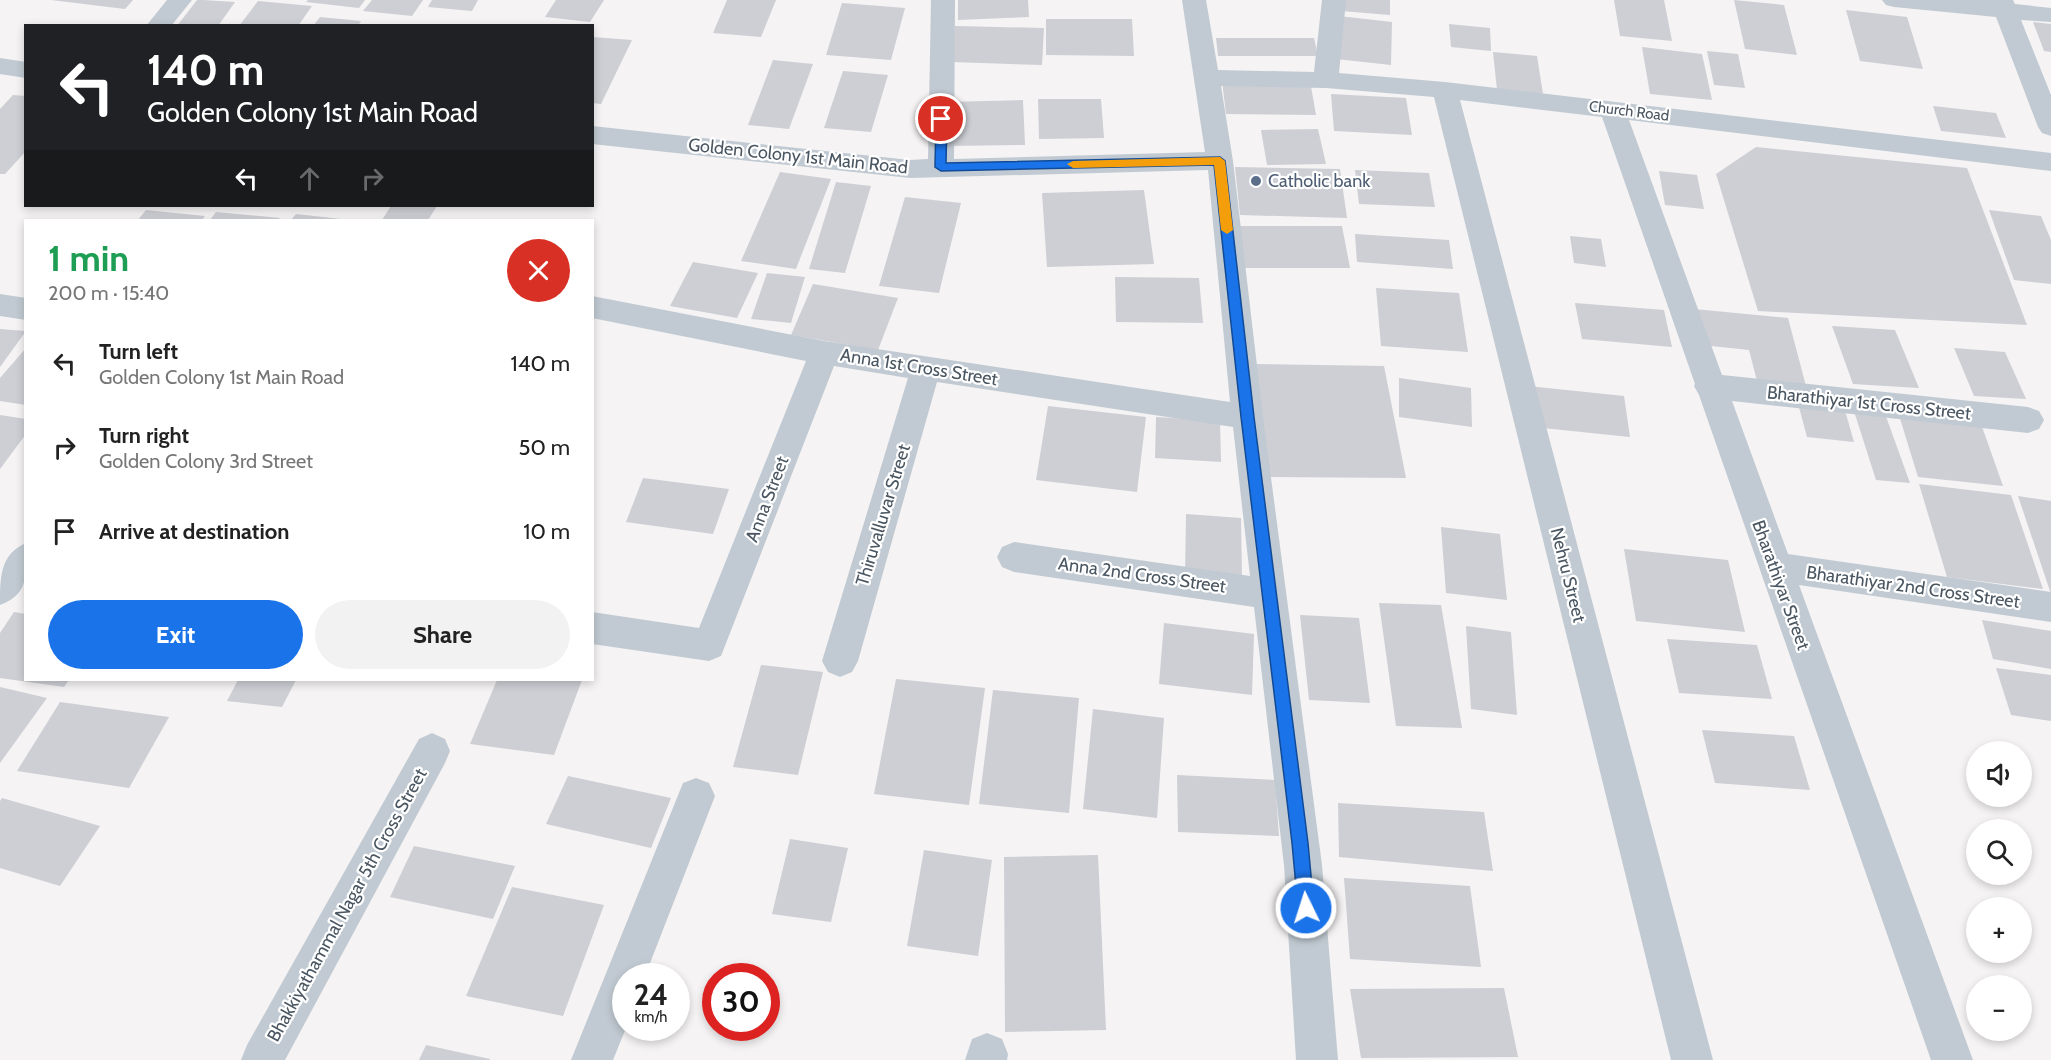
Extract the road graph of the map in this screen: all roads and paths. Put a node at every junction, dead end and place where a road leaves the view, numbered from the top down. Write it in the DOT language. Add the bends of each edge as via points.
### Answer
graph roads {
  1 [pos="180,0"];
  2 [pos="943,0"];
  3 [pos="1194,0"];
  4 [pos="1334,0"];
  5 [pos="1894,0"];
  6 [pos="2003,5"];
  7 [pos="2051,15"];
  8 [pos="160,24"];
  9 [pos="0,66"];
  10 [pos="24,70"];
  11 [pos="1206,78"];
  12 [pos="1326,80"];
  13 [pos="1445,90"];
  14 [pos="1612,109"];
  15 [pos="2051,127"];
  16 [pos="594,135"];
  17 [pos="1220,161"];
  18 [pos="2051,162"];
  19 [pos="941,167"];
  20 [pos="0,305"];
  21 [pos="594,307"];
  22 [pos="24,309"];
  23 [pos="824,353"];
  24 [pos="926,368"];
  25 [pos="1709,386"];
  26 [pos="1247,417"];
  27 [pos="2028,420"];
  28 [pos="1014,557"];
  29 [pos="24,560"];
  30 [pos="1775,567"];
  31 [pos="0,590"];
  32 [pos="1269,594"];
  33 [pos="2051,607"];
  34 [pos="594,628"];
  35 [pos="840,661"];
  36 [pos="432,751"];
  37 [pos="696,796"];
  38 [pos="262,1060"];
  39 [pos="592,1060"];
  40 [pos="1317,1060"];
  41 [pos="1692,1060"];
  42 [pos="1952,1060"];
  1 -- 8 [label="street"];
  2 -- 19 [label="street"];
  3 -- 11 [label="street"];
  4 -- 12 [label="street"];
  5 -- 6 [label="street"];
  6 -- 7 [label="street"];
  6 -- 15 [label="street"];
  9 -- 10 [label="street"];
  11 -- 12 [label="street, Church Road"];
  11 -- 17 [label="street"];
  12 -- 13 [label="street, Church Road"];
  13 -- 14 [label="street, Church Road"];
  13 -- 41 [label="street, Nehru Street"];
  14 -- 18 [label="street, Church Road"];
  14 -- 25 [label="street, Bharathiyar Street"];
  16 -- 19 [label="street, Golden Colony 1st Main Road" via="910,169"];
  17 -- 19 [label="street, Golden Colony 1st Main Road"];
  17 -- 26 [label="street"];
  20 -- 22 [label="street"];
  21 -- 23 [label="street, Anna 1st Cross Street"];
  23 -- 24 [label="street, Anna 1st Cross Street"];
  23 -- 34 [label="street, Anna Street" via="709,645"];
  24 -- 26 [label="street, Anna 1st Cross Street"];
  24 -- 35 [label="street, Thiruvalluvar Street"];
  25 -- 27 [label="street, Bharathiyar 1st Cross Street"];
  25 -- 30 [label="street, Bharathiyar Street"];
  26 -- 32 [label="street"];
  28 -- 32 [label="street, Anna 2nd Cross Street"];
  29 -- 31 [label="street"];
  30 -- 33 [label="street, Bharathiyar 2nd Cross Street"];
  30 -- 42 [label="street, Bharathiyar Street"];
  32 -- 40 [label="street" via="1303,865"];
  36 -- 38 [label="street, Bhakkiyathammal Nagar 5th Cross Street"];
  37 -- 39 [label="street"];
}
